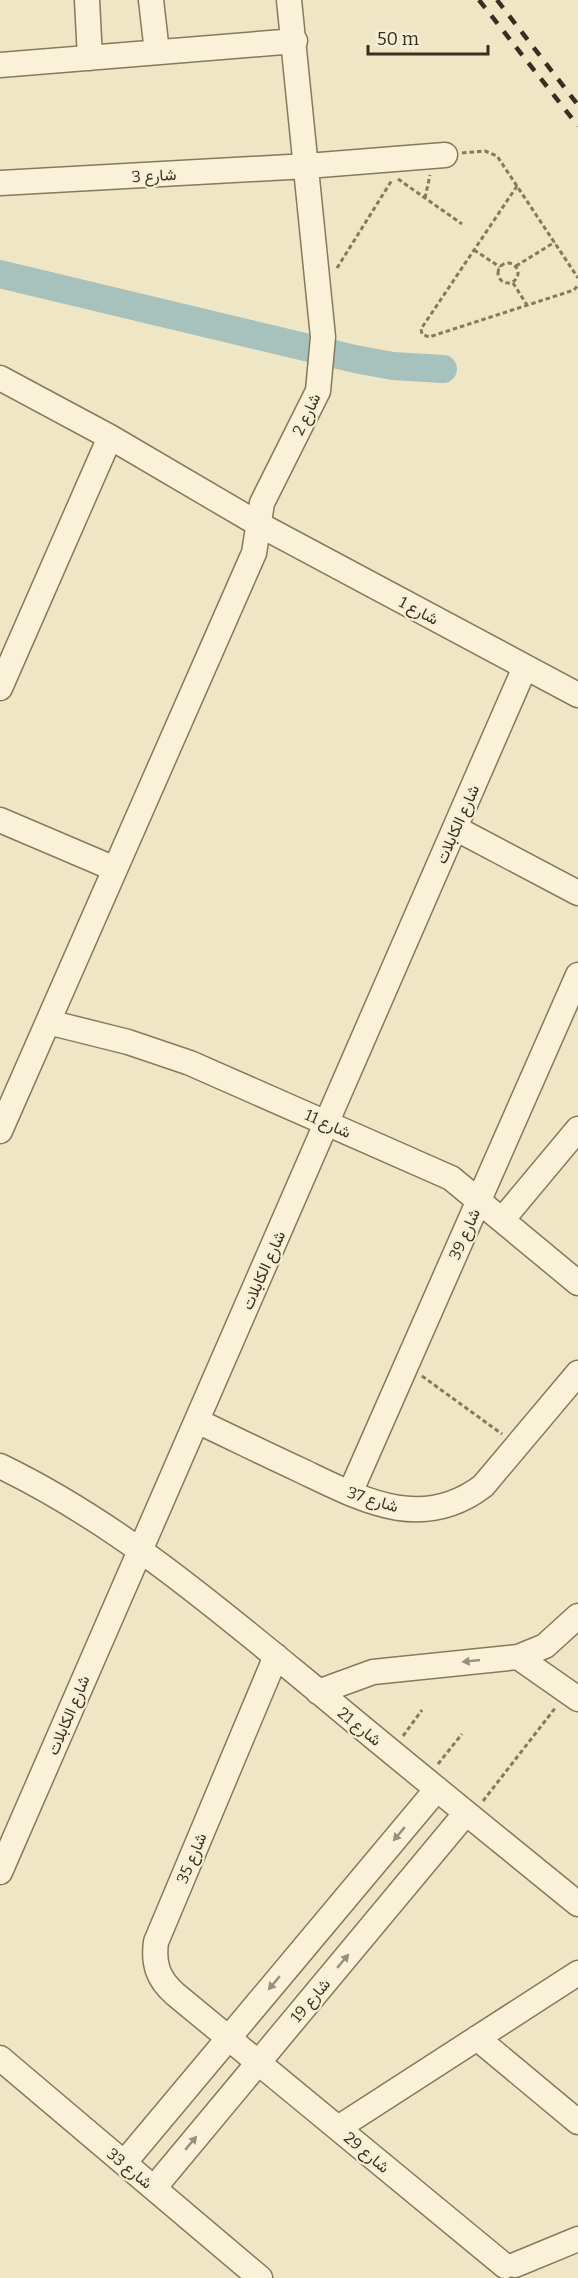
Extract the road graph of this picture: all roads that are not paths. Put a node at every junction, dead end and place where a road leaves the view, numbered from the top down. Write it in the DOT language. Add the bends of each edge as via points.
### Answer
graph roads {
  1 [pos="87,0"];
  2 [pos="151,0"];
  3 [pos="289,0"];
  4 [pos="295,41"];
  5 [pos="157,52"];
  6 [pos="90,58"];
  7 [pos="0,65"];
  8 [pos="445,155"];
  9 [pos="307,166"];
  10 [pos="0,183"];
  11 [pos="0,378"];
  12 [pos="110,437"];
  13 [pos="260,525"];
  14 [pos="8,650"];
  15 [pos="525,667"];
  16 [pos="0,688"];
  17 [pos="578,695"];
  18 [pos="0,820"];
  19 [pos="455,828"];
  20 [pos="115,869"];
  21 [pos="578,893"];
  22 [pos="578,975"];
  23 [pos="48,1022"];
  24 [pos="327,1122"];
  25 [pos="578,1129"];
  26 [pos="0,1131"];
  27 [pos="479,1200"];
  28 [pos="502,1220"];
  29 [pos="578,1283"];
  30 [pos="578,1373"];
  31 [pos="196,1421"];
  32 [pos="0,1466"];
  33 [pos="350,1493"];
  34 [pos="140,1549"];
  35 [pos="578,1616"];
  36 [pos="276,1656"];
  37 [pos="518,1657"];
  38 [pos="318,1692"];
  39 [pos="573,1696"];
  40 [pos="432,1784"];
  41 [pos="468,1815"];
  42 [pos="0,1872"];
  43 [pos="578,1904"];
  44 [pos="578,1973"];
  45 [pos="229,2038"];
  46 [pos="477,2038"];
  47 [pos="0,2058"];
  48 [pos="258,2062"];
  49 [pos="578,2122"];
  50 [pos="338,2128"];
  51 [pos="124,2163"];
  52 [pos="154,2188"];
  53 [pos="578,2239"];
  54 [pos="511,2272"];
  55 [pos="260,2278"];
  1 -- 6 [label="street"];
  2 -- 5 [label="street"];
  3 -- 4 [label="street, شارع 2"];
  4 -- 5 [label="street"];
  4 -- 9 [label="street, شارع 2"];
  5 -- 6 [label="street"];
  6 -- 7 [label="street"];
  8 -- 9 [label="street, شارع 3"];
  9 -- 10 [label="street, شارع 3"];
  9 -- 13 [label="street, شارع 2" via="323,337 322,369 314,401 262,503"];
  11 -- 12 [label="street"];
  12 -- 13 [label="street"];
  12 -- 14 [label="street"];
  13 -- 15 [label="street, شارع 1"];
  13 -- 20 [label="street" via="254,553"];
  14 -- 16 [label="street"];
  15 -- 17 [label="street, شارع 1"];
  15 -- 19 [label="street, شارع الكابلات"];
  18 -- 20 [label="street"];
  19 -- 21 [label="street"];
  19 -- 24 [label="street, شارع الكابلات"];
  20 -- 23 [label="street"];
  22 -- 27 [label="street, شارع 39"];
  23 -- 24 [label="street, شارع 11" via="129,1042 190,1063"];
  23 -- 26 [label="street"];
  24 -- 27 [label="street, شارع 11" via="451,1178"];
  24 -- 31 [label="street, شارع الكابلات"];
  25 -- 28 [label="street, شارع 39"];
  27 -- 28 [label="street, شارع 11"];
  27 -- 33 [label="street, شارع 39"];
  28 -- 29 [label="street, شارع 11"];
  30 -- 33 [label="street, شارع 37" via="483,1486 469,1497 452,1505 414,1510 385,1506"];
  31 -- 33 [label="street, شارع 37"];
  31 -- 34 [label="street, شارع الكابلات"];
  32 -- 34 [label="street, شارع 21" via="91,1515"];
  34 -- 36 [label="street, شارع 21"];
  34 -- 42 [label="street, شارع الكابلات"];
  35 -- 37 [label="street" via="545,1646"];
  36 -- 38 [label="street, شارع 21"];
  36 -- 45 [label="street, شارع 35" via="156,1942 154,1956 164,1984"];
  37 -- 38 [label="street, one-way" via="373,1672"];
  37 -- 39 [label="street"];
  38 -- 40 [label="street, شارع 21"];
  40 -- 41 [label="street, شارع 21"];
  40 -- 45 [label="street, one-way"];
  41 -- 43 [label="street, شارع 21"];
  48 -- 41 [label="street, شارع 19, one-way"];
  44 -- 46 [label="street"];
  45 -- 48 [label="street, شارع 29"];
  45 -- 51 [label="street"];
  46 -- 49 [label="street"];
  46 -- 50 [label="street"];
  47 -- 51 [label="street, شارع 33"];
  48 -- 50 [label="street, شارع 29"];
  52 -- 48 [label="street, شارع 19, one-way"];
  50 -- 54 [label="street, شارع 29"];
  51 -- 52 [label="street, شارع 33"];
  52 -- 55 [label="street, شارع 33"];
  53 -- 54 [label="street"];
}
